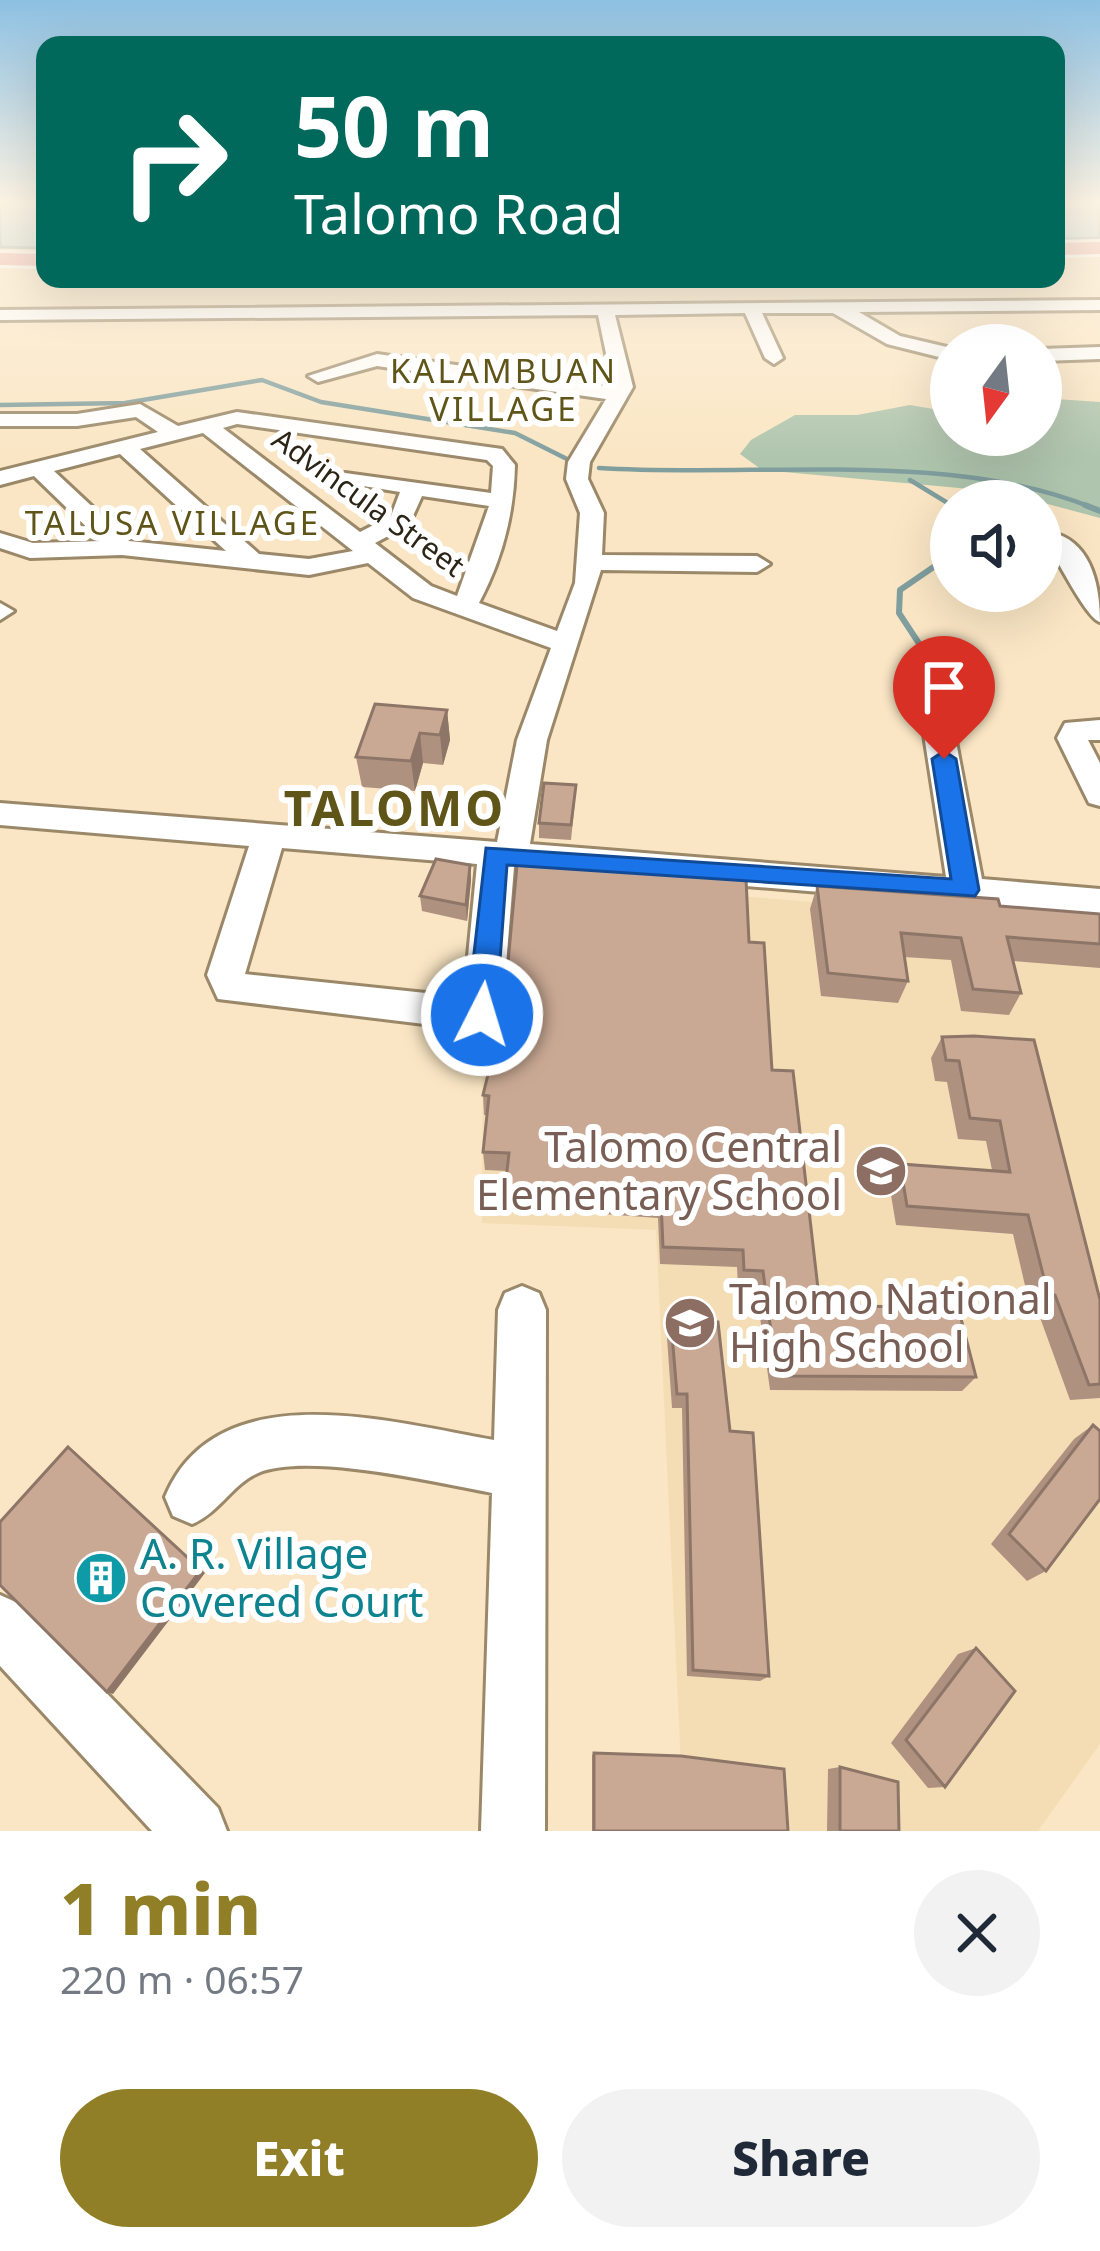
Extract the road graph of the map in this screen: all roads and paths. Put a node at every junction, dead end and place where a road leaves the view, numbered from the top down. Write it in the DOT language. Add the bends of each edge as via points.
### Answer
graph roads {
  1 [pos="1100,304"];
  2 [pos="751,308"];
  3 [pos="838,308"];
  4 [pos="605,309"];
  5 [pos="182,314"];
  6 [pos="0,315"];
  7 [pos="170,342"];
  8 [pos="930,349"];
  9 [pos="1100,353"];
  10 [pos="1062,354"];
  11 [pos="774,358"];
  12 [pos="565,387"];
  13 [pos="614,405"];
  14 [pos="551,407"];
  15 [pos="0,420"];
  16 [pos="206,425"];
  17 [pos="175,433"];
  18 [pos="124,446"];
  19 [pos="38,468"];
  20 [pos="0,478"];
  21 [pos="353,478"];
  22 [pos="413,488"];
  23 [pos="500,501"];
  24 [pos="0,540"];
  25 [pos="1062,546"];
  26 [pos="122,548"];
  27 [pos="367,548"];
  28 [pos="254,562"];
  29 [pos="591,562"];
  30 [pos="757,563"];
  31 [pos="463,610"];
  32 [pos="1100,614"];
  33 [pos="566,644"];
  34 [pos="937,715"];
  35 [pos="1100,730"];
  36 [pos="1100,795"];
  37 [pos="0,814"];
  38 [pos="270,834"];
  39 [pos="503,855"];
  40 [pos="966,890"];
  41 [pos="1100,902"];
  42 [pos="523,1310"];
  43 [pos="520,1471"];
  44 [pos="192,1497"];
  45 [pos="0,1624"];
  46 [pos="195,1831"];
  47 [pos="514,1831"];
  1 -- 3 [label="street"];
  2 -- 3 [label="street"];
  2 -- 4 [label="street"];
  2 -- 11 [label="street"];
  3 -- 8 [label="street" via="894,340"];
  4 -- 5 [label="street"];
  4 -- 13 [label="street"];
  5 -- 6 [label="street"];
  5 -- 7 [label="street"];
  9 -- 10 [label="street"];
  12 -- 13 [label="street"];
  12 -- 14 [label="street"];
  12 -- 14 [label="street" via="376,360 318,376"];
  13 -- 14 [label="street"];
  13 -- 29 [label="street" via="577,470 592,514"];
  15 -- 17 [label="street" via="140,410"];
  16 -- 17 [label="street"];
  16 -- 23 [label="street" via="236,418 501,458"];
  16 -- 27 [label="street, Advincula Street"];
  17 -- 18 [label="street"];
  18 -- 19 [label="street"];
  18 -- 28 [label="street"];
  19 -- 20 [label="street"];
  19 -- 26 [label="street"];
  21 -- 22 [label="street"];
  22 -- 23 [label="street"];
  22 -- 27 [label="street" via="401,520"];
  23 -- 31 [label="street" via="488,558"];
  24 -- 26 [label="street" via="30,551"];
  25 -- 32 [label="street"];
  26 -- 28 [label="street"];
  27 -- 28 [label="street" via="326,567"];
  27 -- 31 [label="street, Advincula Street" via="422,592"];
  29 -- 30 [label="street"];
  29 -- 33 [label="street"];
  31 -- 33 [label="street, Advincula Street"];
  33 -- 39 [label="street"];
  34 -- 40 [label="street"];
  35 -- 36 [label="street" via="1076,730 1072,738"];
  37 -- 38 [label="street"];
  38 -- 39 [label="street"];
  38 -- 39 [label="street" via="226,974 232,988 482,1015"];
  39 -- 40 [label="street"];
  40 -- 41 [label="street"];
  42 -- 43 [label="street"];
  43 -- 44 [label="street" via="281,1442 227,1462"];
  43 -- 47 [label="street"];
  45 -- 46 [label="street"];
}
